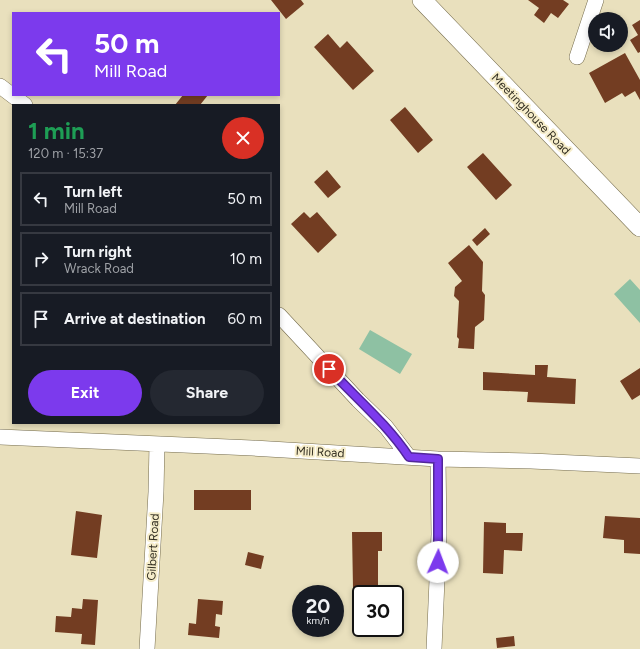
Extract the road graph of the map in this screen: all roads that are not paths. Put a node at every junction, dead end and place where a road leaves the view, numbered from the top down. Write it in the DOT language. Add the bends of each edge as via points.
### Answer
graph roads {
  1 [pos="422,0"];
  2 [pos="596,0"];
  3 [pos="577,57"];
  4 [pos="0,86"];
  5 [pos="12,95"];
  6 [pos="13,96"];
  7 [pos="24,104"];
  8 [pos="640,227"];
  9 [pos="280,316"];
  10 [pos="0,437"];
  11 [pos="157,444"];
  12 [pos="409,457"];
  13 [pos="438,459"];
  14 [pos="640,466"];
  15 [pos="147,649"];
  16 [pos="434,649"];
  1 -- 8 [label="street, Meetinghouse Road"];
  2 -- 3 [label="street"];
  4 -- 5 [label="street"];
  6 -- 7 [label="street"];
  9 -- 12 [label="street" via="386,427"];
  10 -- 11 [label="street, Mill Road"];
  11 -- 12 [label="street, Mill Road"];
  11 -- 15 [label="street, Gilbert Road"];
  12 -- 13 [label="street, Mill Road"];
  13 -- 14 [label="street, Mill Road"];
  13 -- 16 [label="street" via="439,534"];
}
